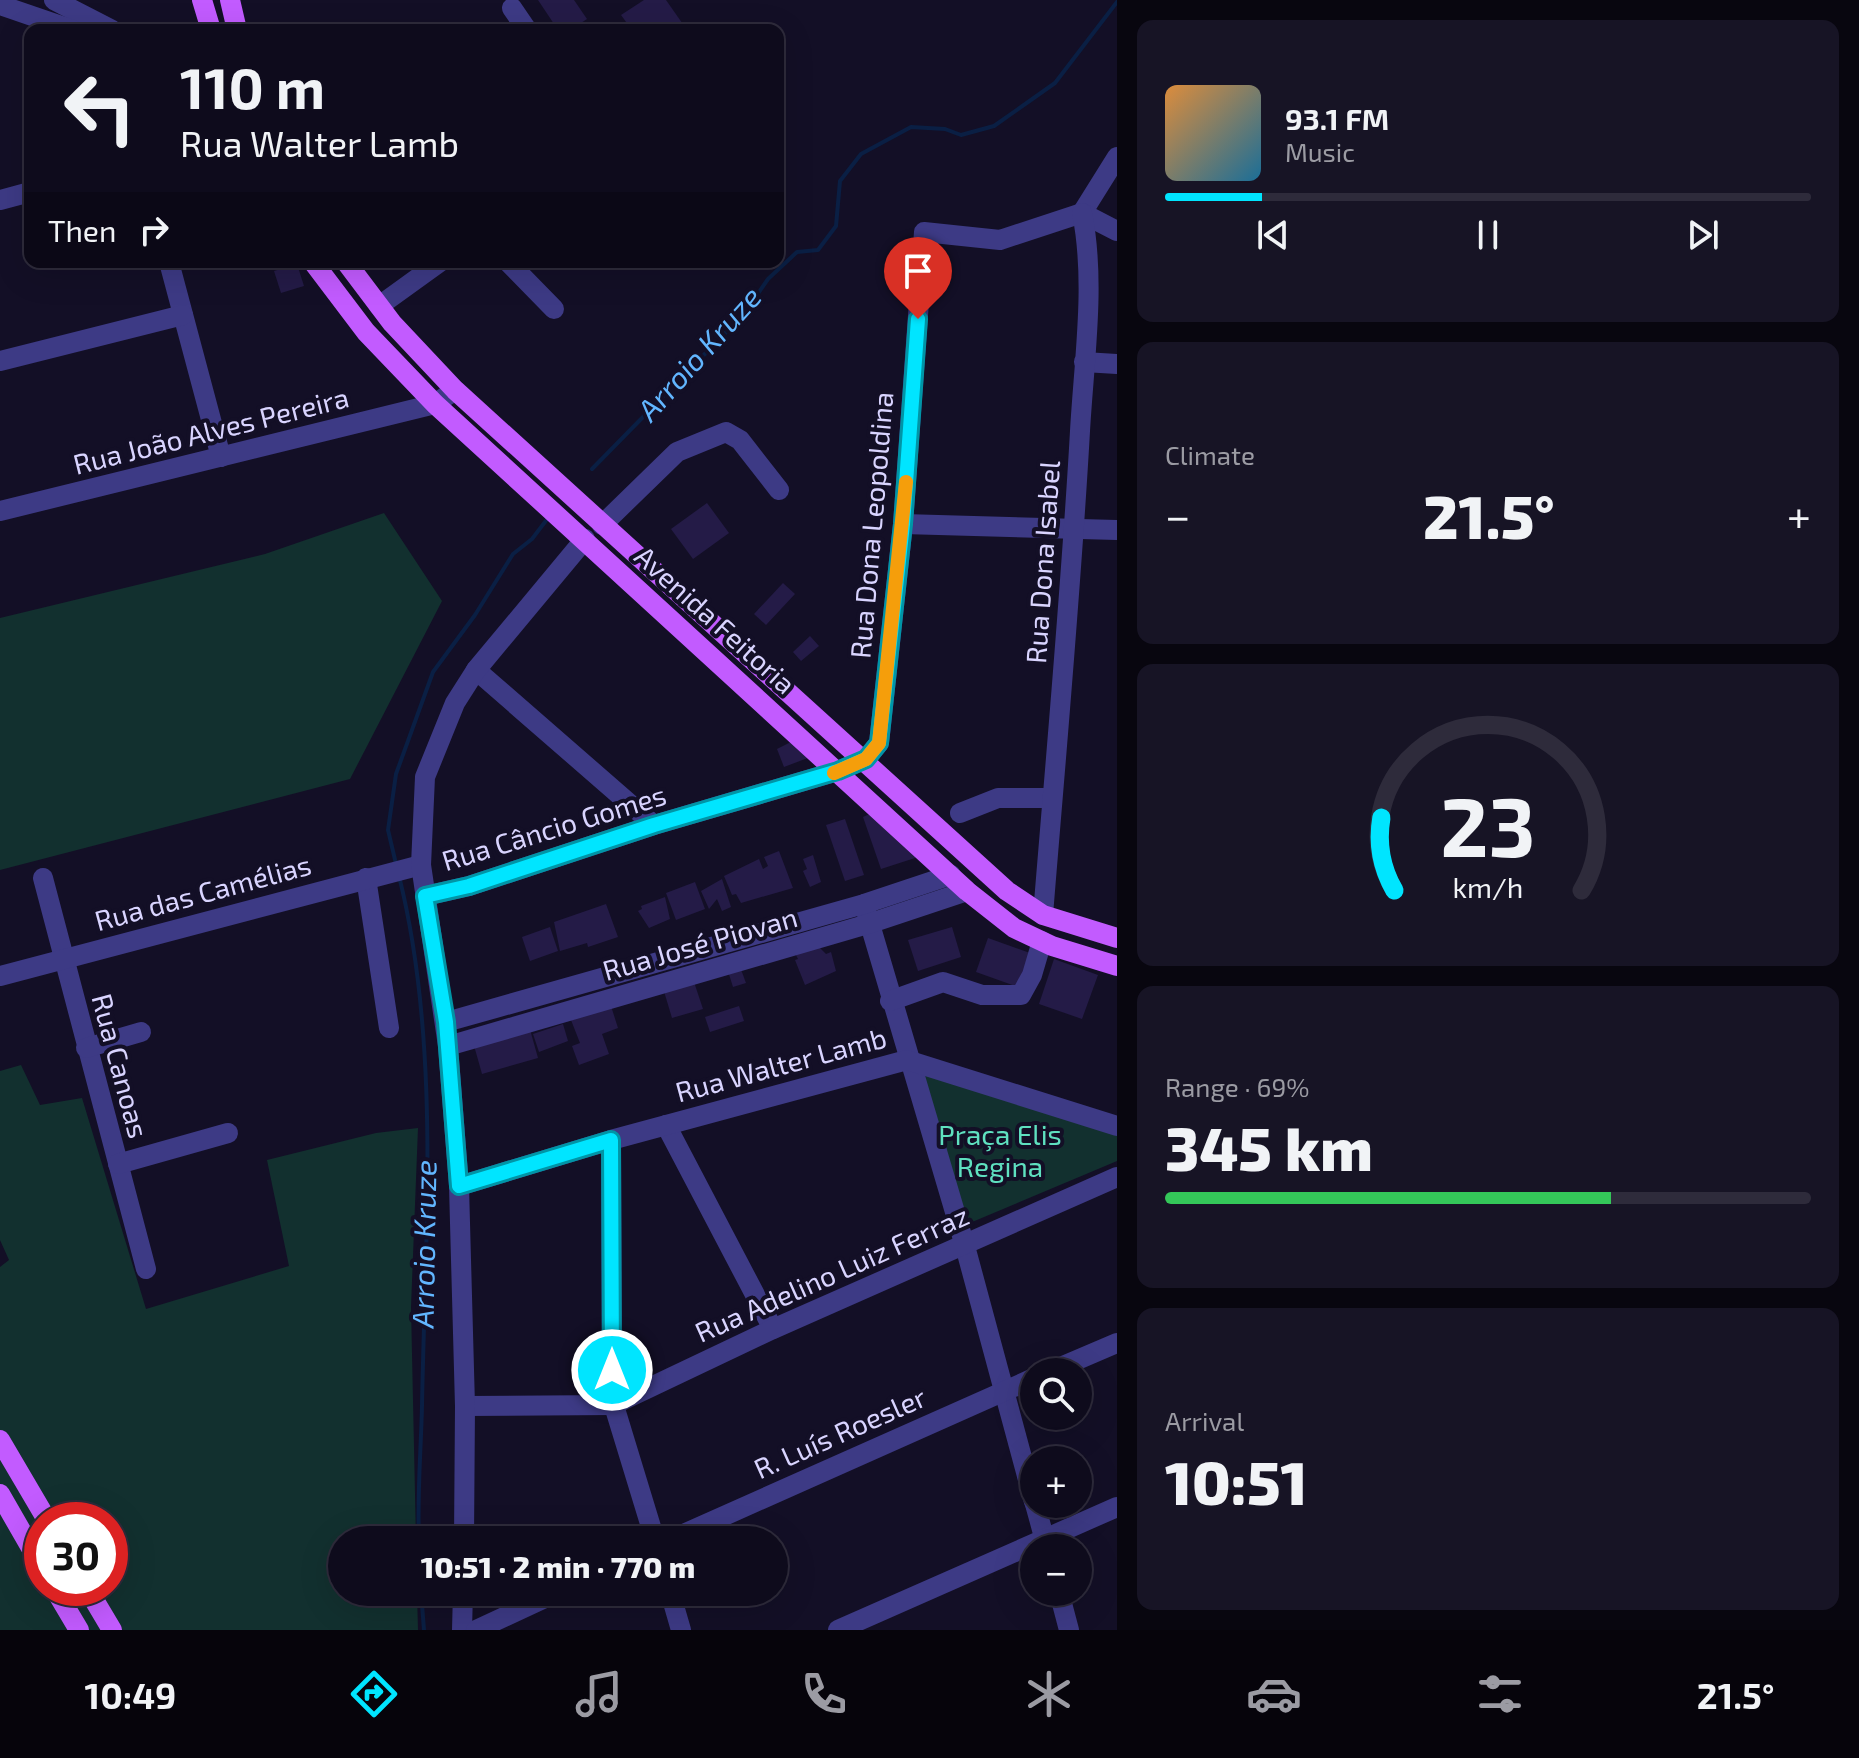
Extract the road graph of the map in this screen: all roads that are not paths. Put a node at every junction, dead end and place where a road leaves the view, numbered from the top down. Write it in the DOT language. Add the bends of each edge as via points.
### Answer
graph roads {
  1 [pos="54,0"];
  2 [pos="202,0"];
  3 [pos="230,0"];
  4 [pos="0,5"];
  5 [pos="512,8"];
  6 [pos="55,24"];
  7 [pos="100,24"];
  8 [pos="209,24"];
  9 [pos="236,24"];
  10 [pos="523,24"];
  11 [pos="1117,157"];
  12 [pos="24,194"];
  13 [pos="0,200"];
  14 [pos="1082,213"];
  15 [pos="1117,231"];
  16 [pos="171,268"];
  17 [pos="318,268"];
  18 [pos="350,268"];
  19 [pos="432,268"];
  20 [pos="514,268"];
  21 [pos="379,306"];
  22 [pos="554,309"];
  23 [pos="183,315"];
  24 [pos="0,361"];
  25 [pos="1084,362"];
  26 [pos="1117,364"];
  27 [pos="455,390"];
  28 [pos="435,404"];
  29 [pos="221,457"];
  30 [pos="779,490"];
  31 [pos="0,511"];
  32 [pos="597,519"];
  33 [pos="903,524"];
  34 [pos="1075,528"];
  35 [pos="1117,530"];
  36 [pos="580,534"];
  37 [pos="476,670"];
  38 [pos="866,759"];
  39 [pos="838,771"];
  40 [pos="1052,798"];
  41 [pos="960,813"];
  42 [pos="654,825"];
  43 [pos="404,869"];
  44 [pos="951,875"];
  45 [pos="43,878"];
  46 [pos="366,878"];
  47 [pos="967,891"];
  48 [pos="425,896"];
  49 [pos="866,914"];
  50 [pos="1043,915"];
  51 [pos="1117,938"];
  52 [pos="1042,941"];
  53 [pos="62,960"];
  54 [pos="1117,966"];
  55 [pos="0,976"];
  56 [pos="890,1001"];
  57 [pos="446,1022"];
  58 [pos="389,1028"];
  59 [pos="141,1032"];
  60 [pos="448,1046"];
  61 [pos="86,1048"];
  62 [pos="907,1060"];
  63 [pos="666,1125"];
  64 [pos="1117,1126"];
  65 [pos="228,1133"];
  66 [pos="611,1140"];
  67 [pos="118,1164"];
  68 [pos="1117,1177"];
  69 [pos="459,1186"];
  70 [pos="965,1246"];
  71 [pos="146,1269"];
  72 [pos="773,1329"];
  73 [pos="1117,1343"];
  74 [pos="1082,1358"];
  75 [pos="1020,1384"];
  76 [pos="1003,1391"];
  77 [pos="613,1405"];
  78 [pos="465,1406"];
  79 [pos="0,1440"];
  80 [pos="1020,1452"];
  81 [pos="0,1494"];
  82 [pos="36,1502"];
  83 [pos="1117,1507"];
  84 [pos="464,1526"];
  85 [pos="651,1526"];
  86 [pos="701,1526"];
  87 [pos="1064,1534"];
  88 [pos="24,1536"];
  89 [pos="1020,1554"];
  90 [pos="65,1606"];
  91 [pos="98,1606"];
  92 [pos="463,1606"];
  93 [pos="528,1606"];
  94 [pos="674,1606"];
  95 [pos="1063,1606"];
  96 [pos="79,1630"];
  97 [pos="112,1630"];
  98 [pos="462,1630"];
  99 [pos="476,1630"];
  100 [pos="681,1630"];
  101 [pos="838,1630"];
  102 [pos="1069,1630"];
  1 -- 7 [label="street"];
  2 -- 8 [label="main road"];
  3 -- 9 [label="main road"];
  4 -- 6 [label="street"];
  5 -- 10 [label="street"];
  11 -- 14 [label="street"];
  12 -- 13 [label="street"];
  14 -- 15 [label="street"];
  14 -- 25 [label="street, Rua Dona Isabel" via="1088,242"];
  14 -- 33 [label="street, Rua Dona Leopoldina" via="1000,240 924,232"];
  16 -- 23 [label="street"];
  17 -- 28 [label="main road, Avenida Feitoria" via="366,332"];
  18 -- 21 [label="main road, Avenida Feitoria"];
  19 -- 21 [label="street"];
  20 -- 22 [label="street"];
  21 -- 27 [label="main road, Avenida Feitoria"];
  23 -- 24 [label="street"];
  23 -- 29 [label="street"];
  25 -- 26 [label="street"];
  25 -- 34 [label="street, Rua Dona Isabel"];
  27 -- 28 [label="street"];
  27 -- 32 [label="main road, Avenida Feitoria"];
  28 -- 29 [label="street, Rua João Alves Pereira"];
  28 -- 36 [label="main road, Avenida Feitoria"];
  29 -- 31 [label="street, Rua João Alves Pereira"];
  30 -- 32 [label="street" via="740,440 726,432 677,452"];
  32 -- 36 [label="main road"];
  32 -- 38 [label="main road, Avenida Feitoria"];
  33 -- 34 [label="street"];
  33 -- 38 [label="street, Rua Dona Leopoldina" via="879,743"];
  34 -- 35 [label="street"];
  34 -- 40 [label="street, Rua Dona Isabel"];
  36 -- 37 [label="street"];
  36 -- 39 [label="main road, Avenida Feitoria"];
  37 -- 42 [label="street"];
  37 -- 43 [label="street" via="455,703 425,777"];
  38 -- 39 [label="street"];
  38 -- 50 [label="main road, Avenida Feitoria" via="1007,891"];
  39 -- 42 [label="street, Rua Câncio Gomes"];
  39 -- 44 [label="main road, Avenida Feitoria"];
  40 -- 41 [label="street" via="998,798"];
  40 -- 50 [label="street, Rua Dona Isabel"];
  42 -- 48 [label="street, Rua Câncio Gomes"];
  43 -- 46 [label="street, Rua das Camélias"];
  43 -- 48 [label="street"];
  44 -- 47 [label="main road, Avenida Feitoria"];
  44 -- 49 [label="street, Rua José Piovan"];
  45 -- 53 [label="street, Rua Canoas"];
  46 -- 53 [label="street, Rua das Camélias"];
  46 -- 58 [label="street"];
  47 -- 49 [label="street, Rua José Piovan"];
  47 -- 52 [label="main road, Avenida Feitoria" via="1014,928"];
  48 -- 57 [label="street"];
  49 -- 56 [label="street"];
  49 -- 57 [label="street, Rua José Piovan"];
  49 -- 60 [label="street, Rua José Piovan"];
  50 -- 51 [label="main road, Avenida Feitoria"];
  52 -- 54 [label="main road, Avenida Feitoria"];
  52 -- 56 [label="street" via="1021,995 982,995 943,982"];
  53 -- 55 [label="street, Rua das Camélias"];
  53 -- 61 [label="street, Rua Canoas"];
  56 -- 62 [label="street"];
  57 -- 60 [label="street"];
  59 -- 61 [label="street"];
  60 -- 69 [label="street"];
  61 -- 67 [label="street, Rua Canoas"];
  62 -- 63 [label="street, Rua Walter Lamb"];
  62 -- 64 [label="street, Rua Walter Lamb"];
  62 -- 70 [label="street"];
  63 -- 66 [label="street, Rua Walter Lamb"];
  63 -- 72 [label="street"];
  65 -- 67 [label="street"];
  66 -- 69 [label="street, Rua Walter Lamb"];
  66 -- 77 [label="street"];
  67 -- 71 [label="street, Rua Canoas"];
  68 -- 70 [label="street, Rua Adelino Luiz Ferraz"];
  69 -- 78 [label="street"];
  70 -- 72 [label="street, Rua Adelino Luiz Ferraz"];
  70 -- 76 [label="street"];
  72 -- 77 [label="street, Rua Adelino Luiz Ferraz"];
  73 -- 74 [label="street"];
  75 -- 76 [label="street, R. Luís Roesler"];
  76 -- 80 [label="street"];
  76 -- 86 [label="street, R. Luís Roesler"];
  77 -- 78 [label="street"];
  77 -- 85 [label="street"];
  78 -- 84 [label="street"];
  79 -- 82 [label="main road"];
  81 -- 88 [label="main road"];
  83 -- 87 [label="street"];
  89 -- 101 [label="street"];
  90 -- 96 [label="main road"];
  91 -- 97 [label="main road"];
  92 -- 98 [label="street"];
  93 -- 99 [label="street"];
  94 -- 100 [label="street"];
  95 -- 102 [label="street"];
}
